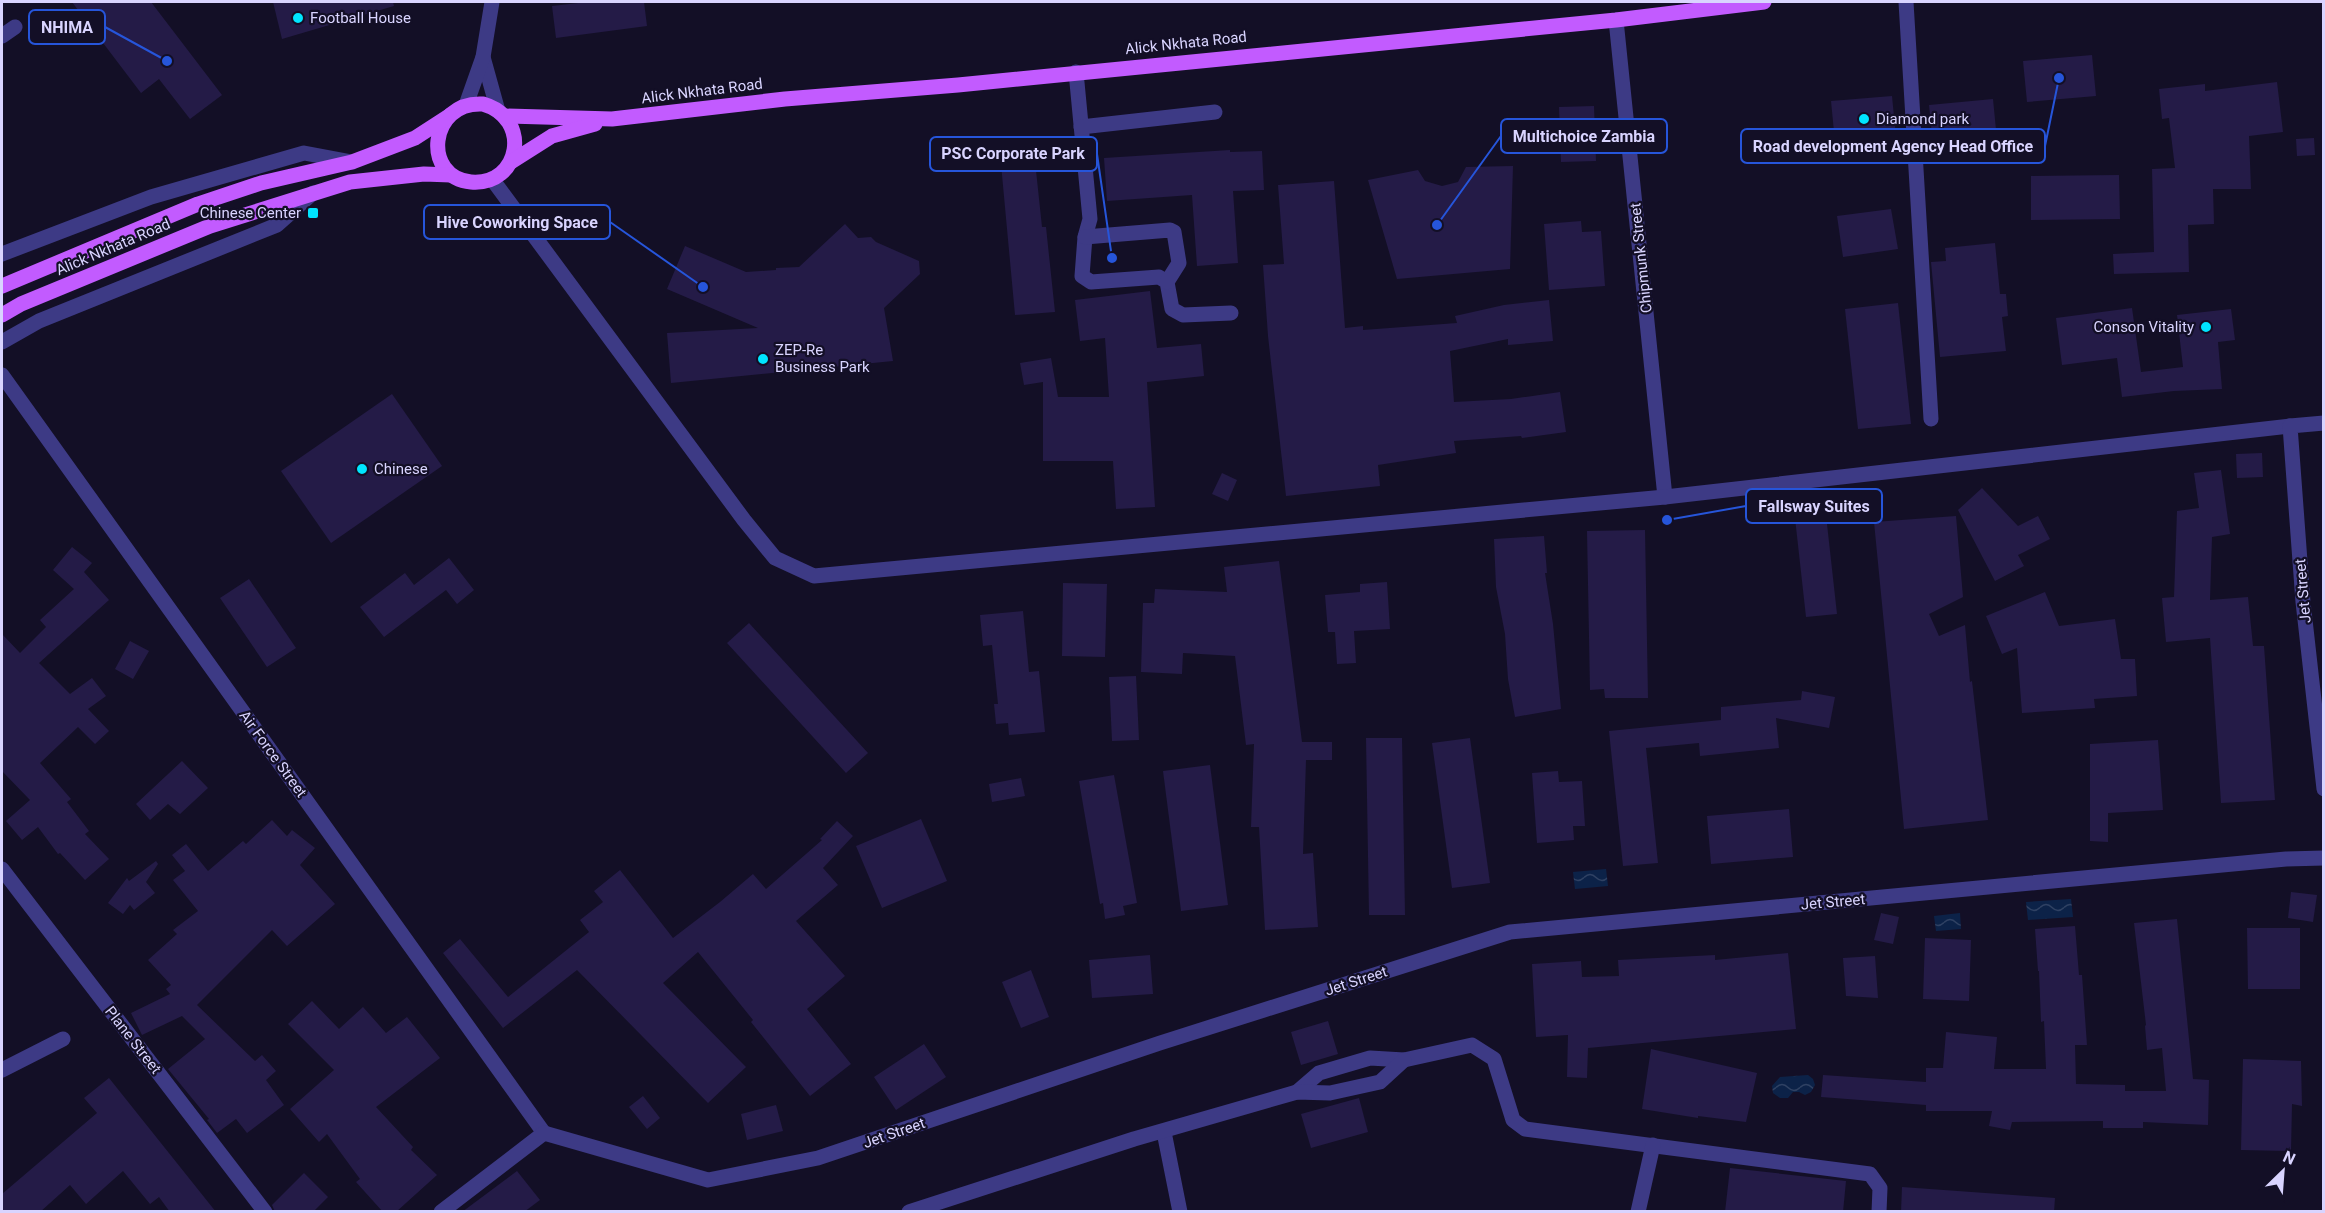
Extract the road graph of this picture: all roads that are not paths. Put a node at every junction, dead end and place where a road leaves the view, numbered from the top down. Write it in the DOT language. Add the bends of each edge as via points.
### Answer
graph roads {
  1 [pos="492,2"];
  2 [pos="1764,2"];
  3 [pos="1906,2"];
  4 [pos="1672,7"];
  5 [pos="1616,20"];
  6 [pos="15,27"];
  7 [pos="2,36"];
  8 [pos="483,57"];
  9 [pos="1076,72"];
  10 [pos="466,105"];
  11 [pos="1215,112"];
  12 [pos="501,113"];
  13 [pos="449,116"];
  14 [pos="612,119"];
  15 [pos="1081,127"];
  16 [pos="352,162"];
  17 [pos="511,162"];
  18 [pos="451,175"];
  19 [pos="492,179"];
  20 [pos="313,193"];
  21 [pos="1085,237"];
  22 [pos="2,254"];
  23 [pos="1167,282"];
  24 [pos="2,286"];
  25 [pos="1231,313"];
  26 [pos="2,315"];
  27 [pos="2,342"];
  28 [pos="2,375"];
  29 [pos="1931,419"];
  30 [pos="2324,423"];
  31 [pos="2290,426"];
  32 [pos="1665,497"];
  33 [pos="2324,789"];
  34 [pos="2324,858"];
  35 [pos="2,869"];
  36 [pos="63,1039"];
  37 [pos="1404,1060"];
  38 [pos="2,1070"];
  39 [pos="1297,1092"];
  40 [pos="1164,1132"];
  41 [pos="544,1133"];
  42 [pos="1653,1146"];
  43 [pos="265,1212"];
  44 [pos="441,1212"];
  45 [pos="909,1212"];
  46 [pos="1180,1212"];
  47 [pos="1638,1212"];
  48 [pos="1879,1212"];
  1 -- 8 [label="street"];
  2 -- 4 [label="main road, Alick Nkhata Road"];
  3 -- 29 [label="street"];
  4 -- 5 [label="main road, Alick Nkhata Road"];
  5 -- 9 [label="main road, Alick Nkhata Road"];
  5 -- 32 [label="street, Chipmunk Street"];
  6 -- 7 [label="street"];
  8 -- 10 [label="street"];
  8 -- 12 [label="street"];
  9 -- 14 [label="main road, Alick Nkhata Road"];
  9 -- 15 [label="street"];
  10 -- 12 [label="main road" via="483,104"];
  10 -- 13 [label="main road"];
  11 -- 15 [label="street"];
  12 -- 14 [label="main road, Alick Nkhata Road"];
  12 -- 17 [label="main road" via="514,134"];
  13 -- 16 [label="main road, Alick Nkhata Road" via="415,138"];
  13 -- 18 [label="main road" via="437,142 441,160"];
  14 -- 17 [label="main road, Alick Nkhata Road" via="552,136"];
  15 -- 21 [label="street" via="1090,219"];
  16 -- 22 [label="street, Alick Nkhata Road" via="304,153 152,197"];
  16 -- 24 [label="main road, Alick Nkhata Road" via="261,183 198,204"];
  17 -- 19 [label="main road"];
  18 -- 19 [label="main road" via="471,182"];
  18 -- 20 [label="main road, Alick Nkhata Road" via="350,182"];
  19 -- 32 [label="street" via="775,558 814,576"];
  20 -- 26 [label="main road, Alick Nkhata Road" via="210,226"];
  20 -- 27 [label="street" via="277,225 39,321"];
  21 -- 23 [label="street" via="1082,276 1086,280 1159,277"];
  21 -- 23 [label="street" via="1174,232 1179,263"];
  23 -- 25 [label="street" via="1176,312"];
  28 -- 41 [label="street, Air Force Street"];
  30 -- 31 [label="street"];
  31 -- 32 [label="street"];
  31 -- 33 [label="street, Jet Street" via="2303,602"];
  34 -- 41 [label="street, Jet Street" via="1510,932 1160,1043 818,1158 708,1180"];
  35 -- 43 [label="street, Plane Street"];
  36 -- 38 [label="street"];
  37 -- 39 [label="street" via="1370,1058 1319,1074"];
  37 -- 39 [label="street" via="1380,1082 1330,1092"];
  37 -- 42 [label="street" via="1472,1045 1494,1059 1513,1120 1525,1129"];
  39 -- 40 [label="street"];
  40 -- 45 [label="street"];
  40 -- 46 [label="street"];
  41 -- 44 [label="street"];
  42 -- 47 [label="street"];
  42 -- 48 [label="street" via="1870,1174 1880,1188"];
}
